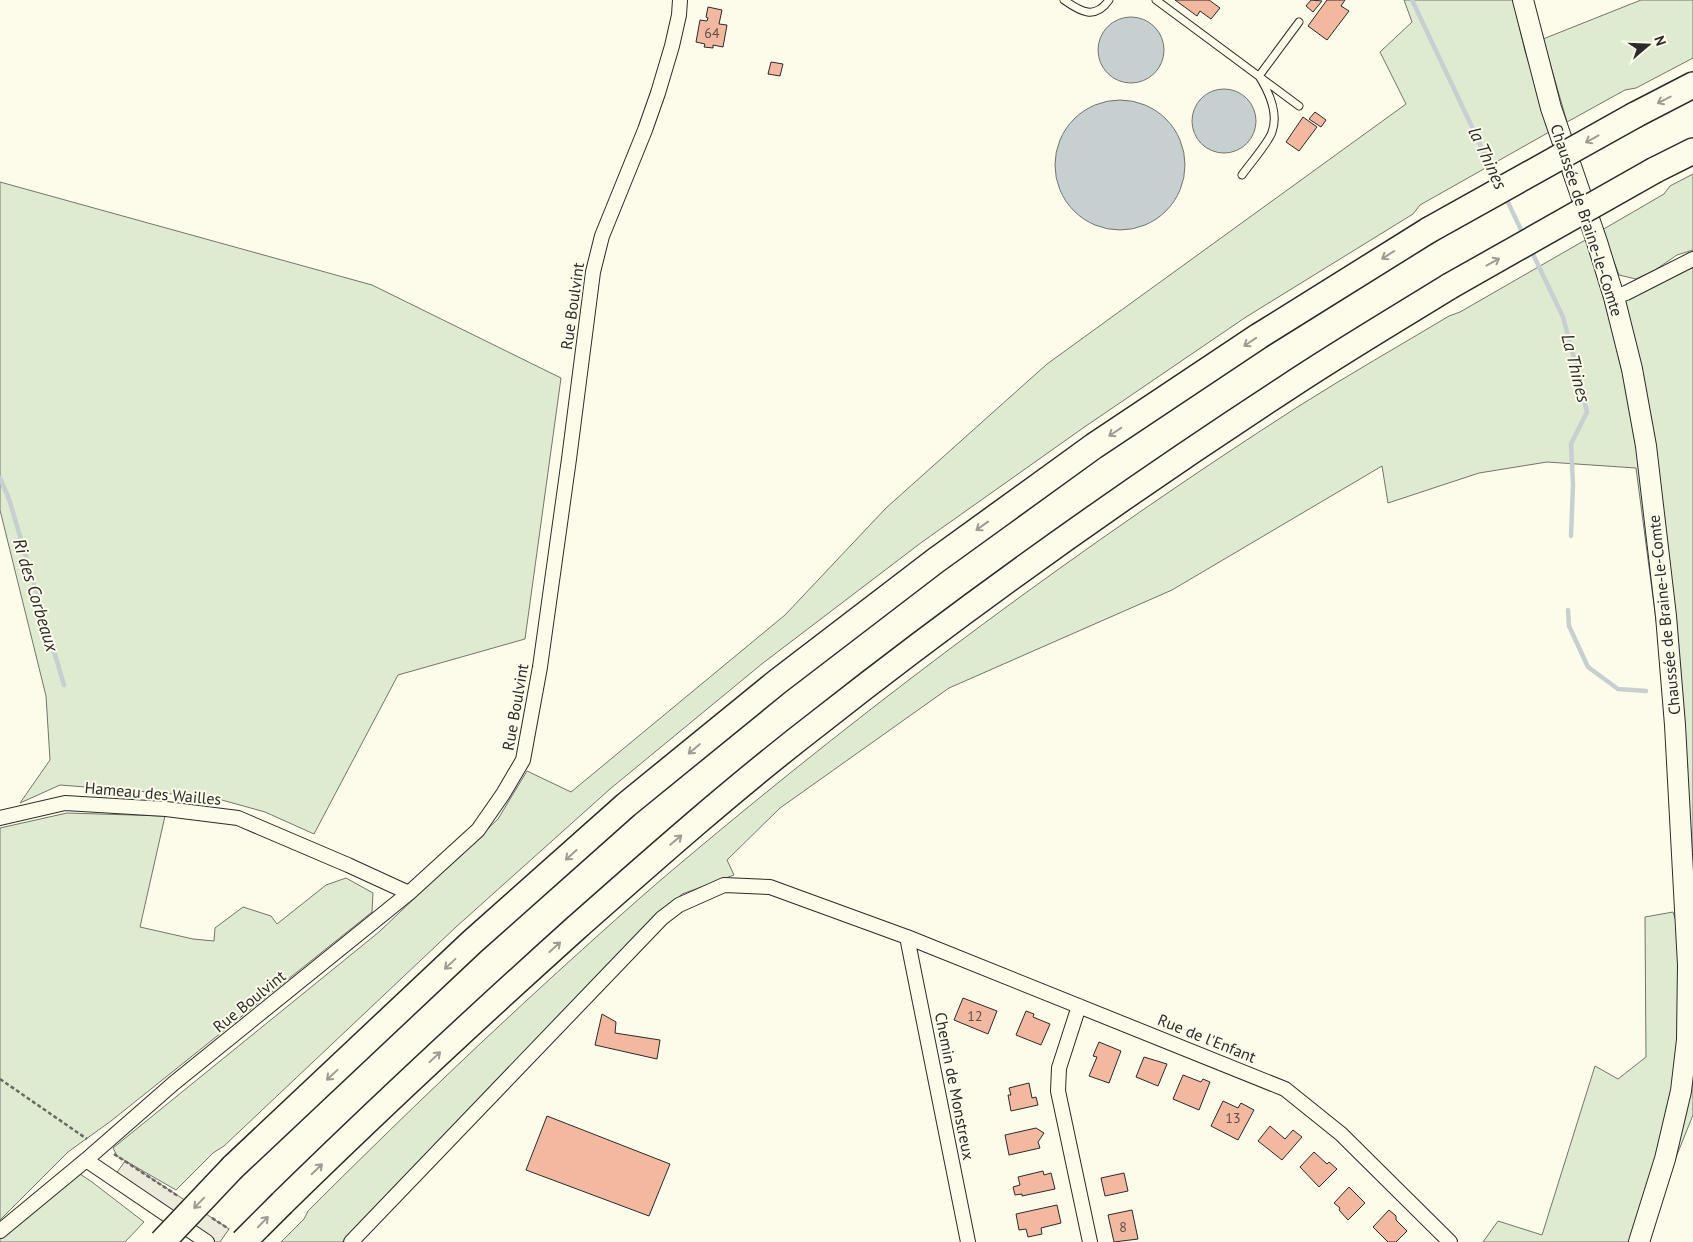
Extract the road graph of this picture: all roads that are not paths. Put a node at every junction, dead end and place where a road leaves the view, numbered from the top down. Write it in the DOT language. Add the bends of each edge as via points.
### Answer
graph roads {
  1 [pos="680,0"];
  2 [pos="1064,0"];
  3 [pos="1109,0"];
  4 [pos="1156,0"];
  5 [pos="1523,0"];
  6 [pos="1299,22"];
  7 [pos="1259,76"];
  8 [pos="1693,85"];
  9 [pos="1299,106"];
  10 [pos="1693,151"];
  11 [pos="1242,175"];
  12 [pos="1693,259"];
  13 [pos="1614,298"];
  14 [pos="0,818"];
  15 [pos="409,893"];
  16 [pos="907,937"];
  17 [pos="1079,1006"];
  18 [pos="86,1160"];
  19 [pos="0,1231"];
  20 [pos="240,1238"];
  21 [pos="162,1242"];
  22 [pos="208,1242"];
  23 [pos="351,1242"];
  24 [pos="968,1242"];
  25 [pos="1090,1242"];
  26 [pos="1450,1242"];
  27 [pos="1639,1242"];
  1 -- 15 [label="street, Rue Boulvint" via="672,46 658,93 602,236 593,272 540,667 523,760 478,830"];
  2 -- 3 [label="lane" via="1078,10 1092,12 1103,8"];
  4 -- 7 [label="lane"];
  5 -- 13 [label="main road, Chaussée de Braine-le-Comte" via="1551,108"];
  6 -- 7 [label="lane"];
  7 -- 9 [label="lane"];
  7 -- 11 [label="lane" via="1270,94 1274,116 1272,132"];
  8 -- 21 [label="highway, one-way, bridge" via="1429,230 1259,336 1094,446 935,560 777,682 626,805 487,929 233,1167"];
  20 -- 10 [label="highway, one-way, bridge" via="282,1203 376,1111 664,850 814,726 969,608 1128,494 1286,388 1450,286"];
  12 -- 13 [label="street"];
  13 -- 27 [label="main road, Chaussée de Braine-le-Comte" via="1645,437 1657,532 1675,725 1688,965 1687,1040 1681,1091 1665,1160"];
  14 -- 15 [label="street, Hameau des Wailles" via="65,803 166,809 238,818"];
  15 -- 18 [label="street, Rue Boulvint" via="174,1083"];
  16 -- 17 [label="street, Rue de l'Enfant"];
  16 -- 23 [label="street, Rue de l'Enfant" via="770,887 724,885 679,905 662,918"];
  16 -- 24 [label="street, Chemin de Monstreux"];
  17 -- 25 [label="street" via="1059,1068 1058,1091"];
  17 -- 26 [label="street, Rue de l'Enfant" via="1285,1089 1341,1134"];
  18 -- 19 [label="street, Rue Boulvint"];
  18 -- 22 [label="street"];
}
